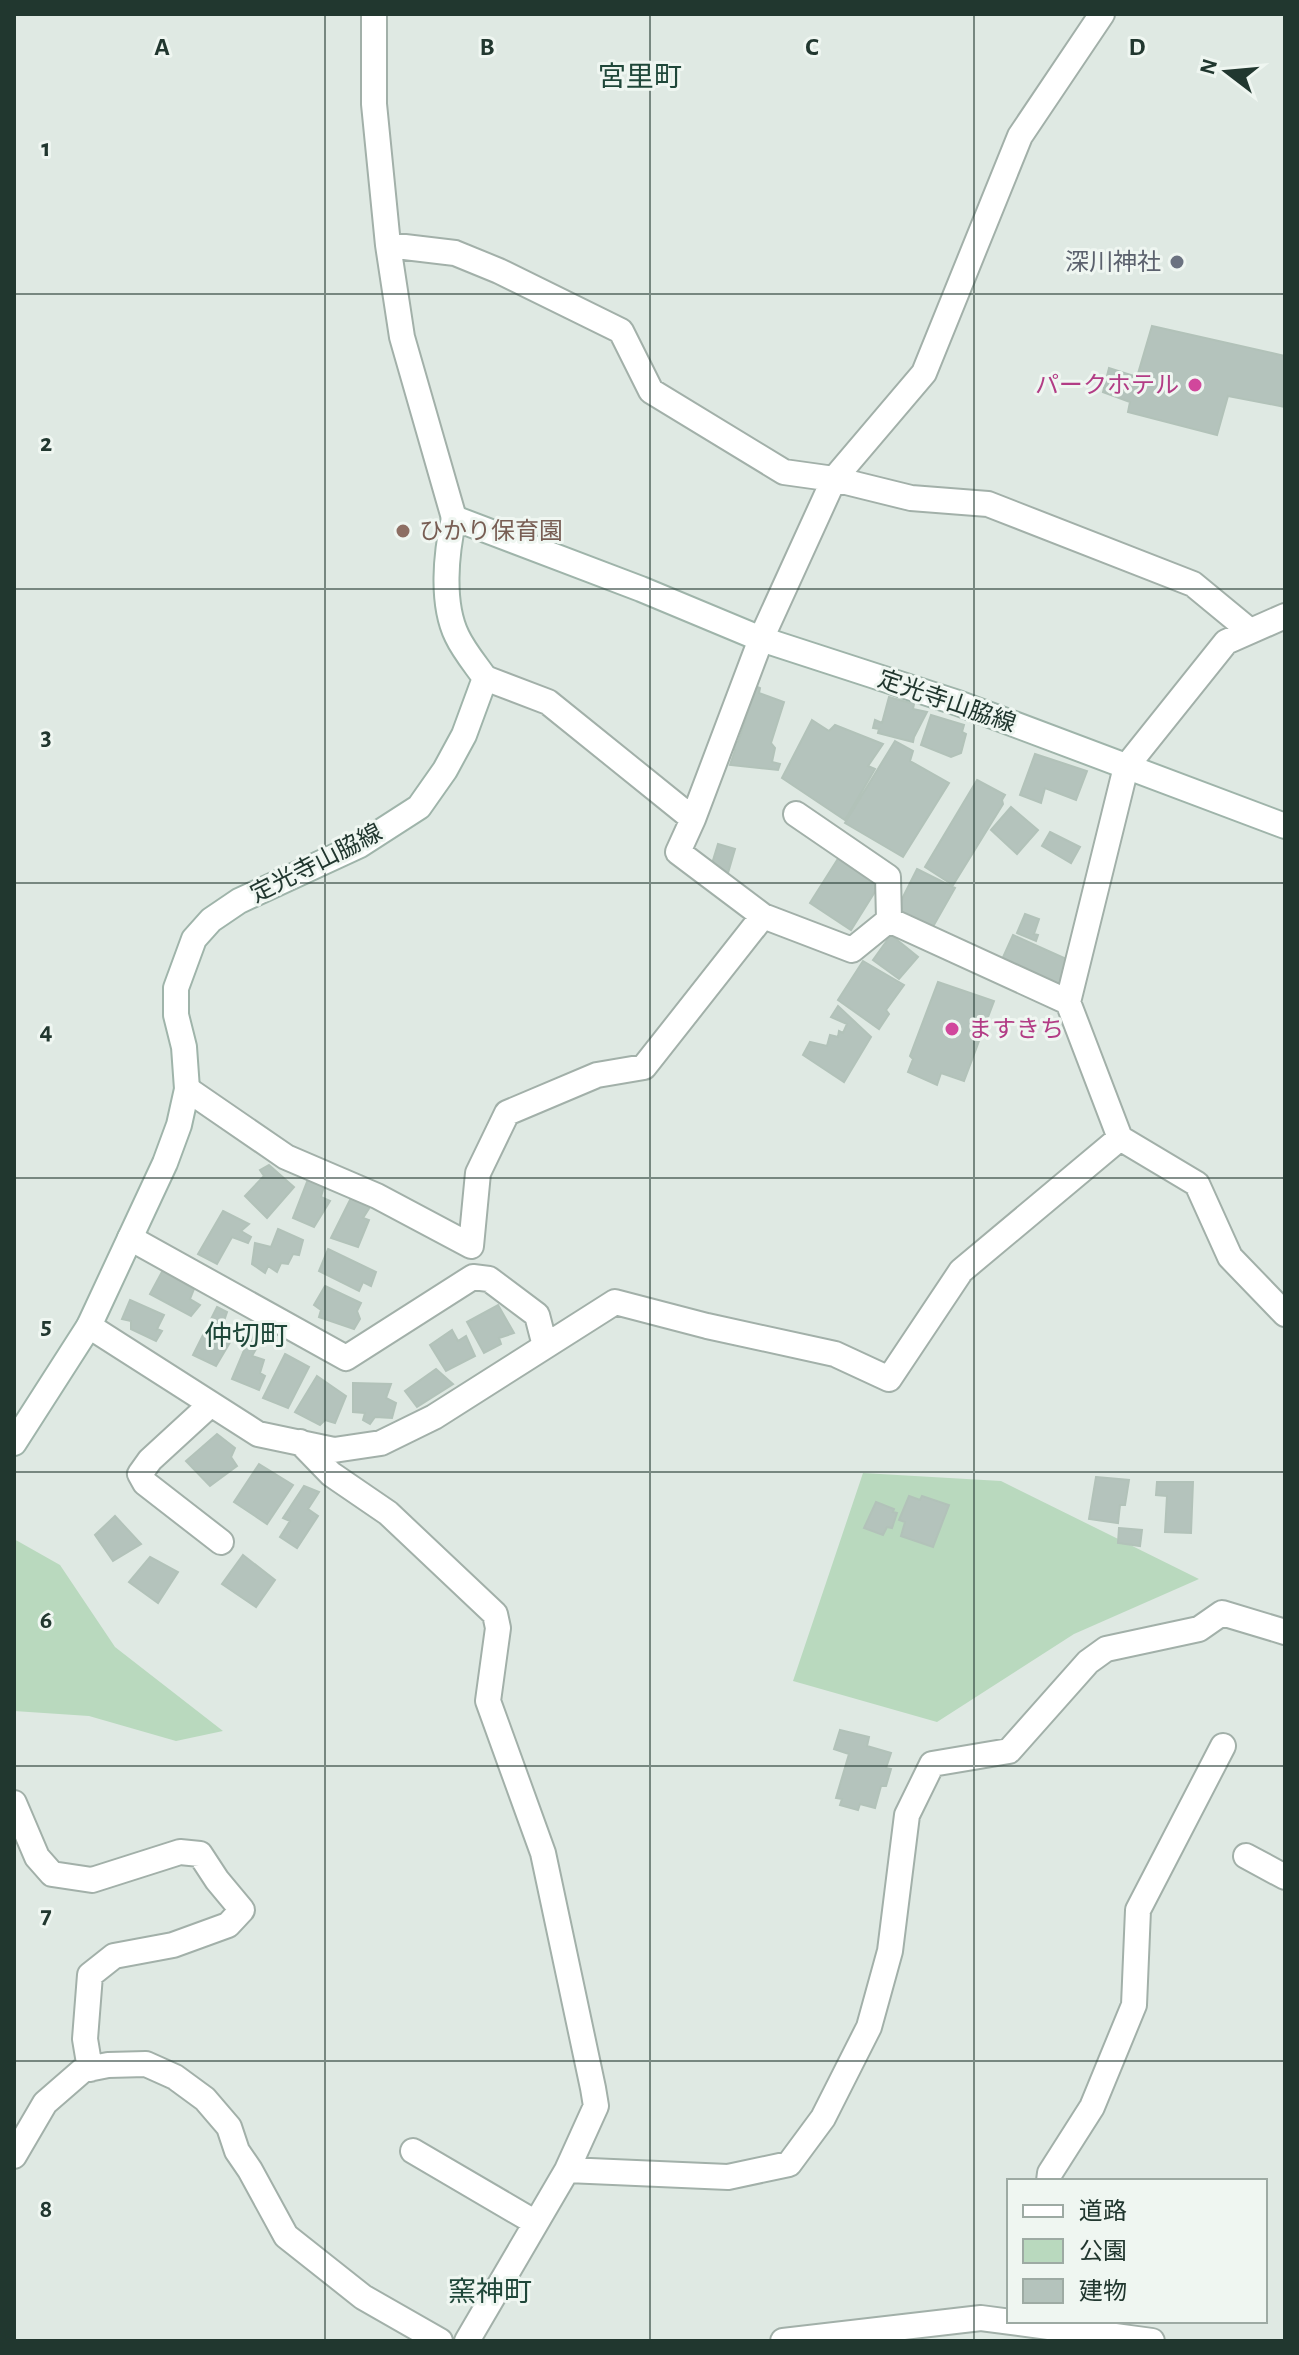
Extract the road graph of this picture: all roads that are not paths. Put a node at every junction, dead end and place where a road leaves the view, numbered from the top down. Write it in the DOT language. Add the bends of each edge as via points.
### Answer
graph roads {
  1 [pos="374,14"];
  2 [pos="1102,14"];
  3 [pos="388,245"];
  4 [pos="834,479"];
  5 [pos="454,518"];
  6 [pos="1285,616"];
  7 [pos="1250,631"];
  8 [pos="761,639"];
  9 [pos="485,678"];
  10 [pos="1126,767"];
  11 [pos="796,814"];
  12 [pos="693,819"];
  13 [pos="1285,826"];
  14 [pos="763,916"];
  15 [pos="889,920"];
  16 [pos="1068,1002"];
  17 [pos="187,1089"];
  18 [pos="1120,1138"];
  19 [pos="130,1238"];
  20 [pos="1285,1314"];
  21 [pos="89,1326"];
  22 [pos="545,1346"];
  23 [pos="211,1404"];
  24 [pos="300,1442"];
  25 [pos="14,1443"];
  26 [pos="221,1542"];
  27 [pos="1285,1632"];
  28 [pos="1223,1746"];
  29 [pos="14,1803"];
  30 [pos="1246,1856"];
  31 [pos="1285,1877"];
  32 [pos="90,2069"];
  33 [pos="413,2151"];
  34 [pos="14,2156"];
  35 [pos="567,2170"];
  36 [pos="1049,2179"];
  37 [pos="536,2223"];
  38 [pos="1007,2320"];
  39 [pos="1031,2323"];
  40 [pos="440,2341"];
  41 [pos="467,2341"];
  42 [pos="783,2341"];
  43 [pos="1152,2341"];
  1 -- 3 [label="street" via="374,104"];
  2 -- 4 [label="street" via="1020,136 924,373"];
  3 -- 4 [label="street" via="455,253 621,331 651,391 784,472"];
  3 -- 5 [label="street" via="402,337"];
  4 -- 7 [label="street" via="911,498 988,504 1193,584"];
  4 -- 8 [label="street"];
  5 -- 8 [label="street, 定光寺山脇線"];
  5 -- 9 [label="street" via="446,553 447,597 456,635"];
  6 -- 7 [label="street"];
  7 -- 10 [label="street" via="1226,642"];
  8 -- 10 [label="street, 定光寺山脇線" via="958,703"];
  8 -- 12 [label="street"];
  9 -- 12 [label="street" via="548,702"];
  9 -- 17 [label="street, 定光寺山脇線" via="464,735 419,807 360,845 239,901 194,939 176,988"];
  10 -- 13 [label="street, 定光寺山脇線"];
  10 -- 16 [label="street"];
  11 -- 15 [label="street" via="888,877"];
  12 -- 14 [label="street" via="678,852"];
  14 -- 15 [label="street" via="852,950"];
  14 -- 17 [label="street" via="644,1067 597,1075 507,1113 478,1173 471,1246 377,1196 286,1157"];
  15 -- 16 [label="street"];
  16 -- 18 [label="street"];
  17 -- 19 [label="street, 定光寺山脇線" via="165,1163"];
  18 -- 20 [label="street" via="1197,1184 1230,1257"];
  18 -- 22 [label="street" via="961,1271 889,1379 835,1354 615,1302"];
  19 -- 21 [label="street, 定光寺山脇線"];
  19 -- 22 [label="street" via="346,1358 473,1277 489,1279 537,1315"];
  21 -- 23 [label="street"];
  21 -- 25 [label="street, 定光寺山脇線"];
  22 -- 24 [label="street" via="434,1417 381,1443 334,1450"];
  23 -- 24 [label="street" via="258,1434"];
  23 -- 26 [label="street" via="140,1474"];
  24 -- 35 [label="street" via="331,1474 388,1513 495,1614 498,1628 488,1701 543,1853 596,2106"];
  27 -- 35 [label="street" via="1222,1613 1199,1629 1106,1649 1088,1662 1009,1751 932,1764 907,1815 890,1951 869,2027 823,2118 789,2164 728,2177"];
  28 -- 36 [label="street" via="1138,1910 1134,2005 1092,2107"];
  29 -- 32 [label="street" via="37,1857 52,1874 92,1880 180,1852 200,1854 242,1910 228,1925 173,1945 114,1956 90,1975 85,2039"];
  30 -- 31 [label="street"];
  32 -- 34 [label="street" via="45,2103"];
  32 -- 40 [label="street" via="146,2064 205,2099 229,2127 237,2151 286,2236 363,2297"];
  33 -- 37 [label="street"];
  35 -- 37 [label="street"];
  37 -- 41 [label="street"];
  38 -- 42 [label="street" via="981,2318"];
  39 -- 43 [label="street"];
}
